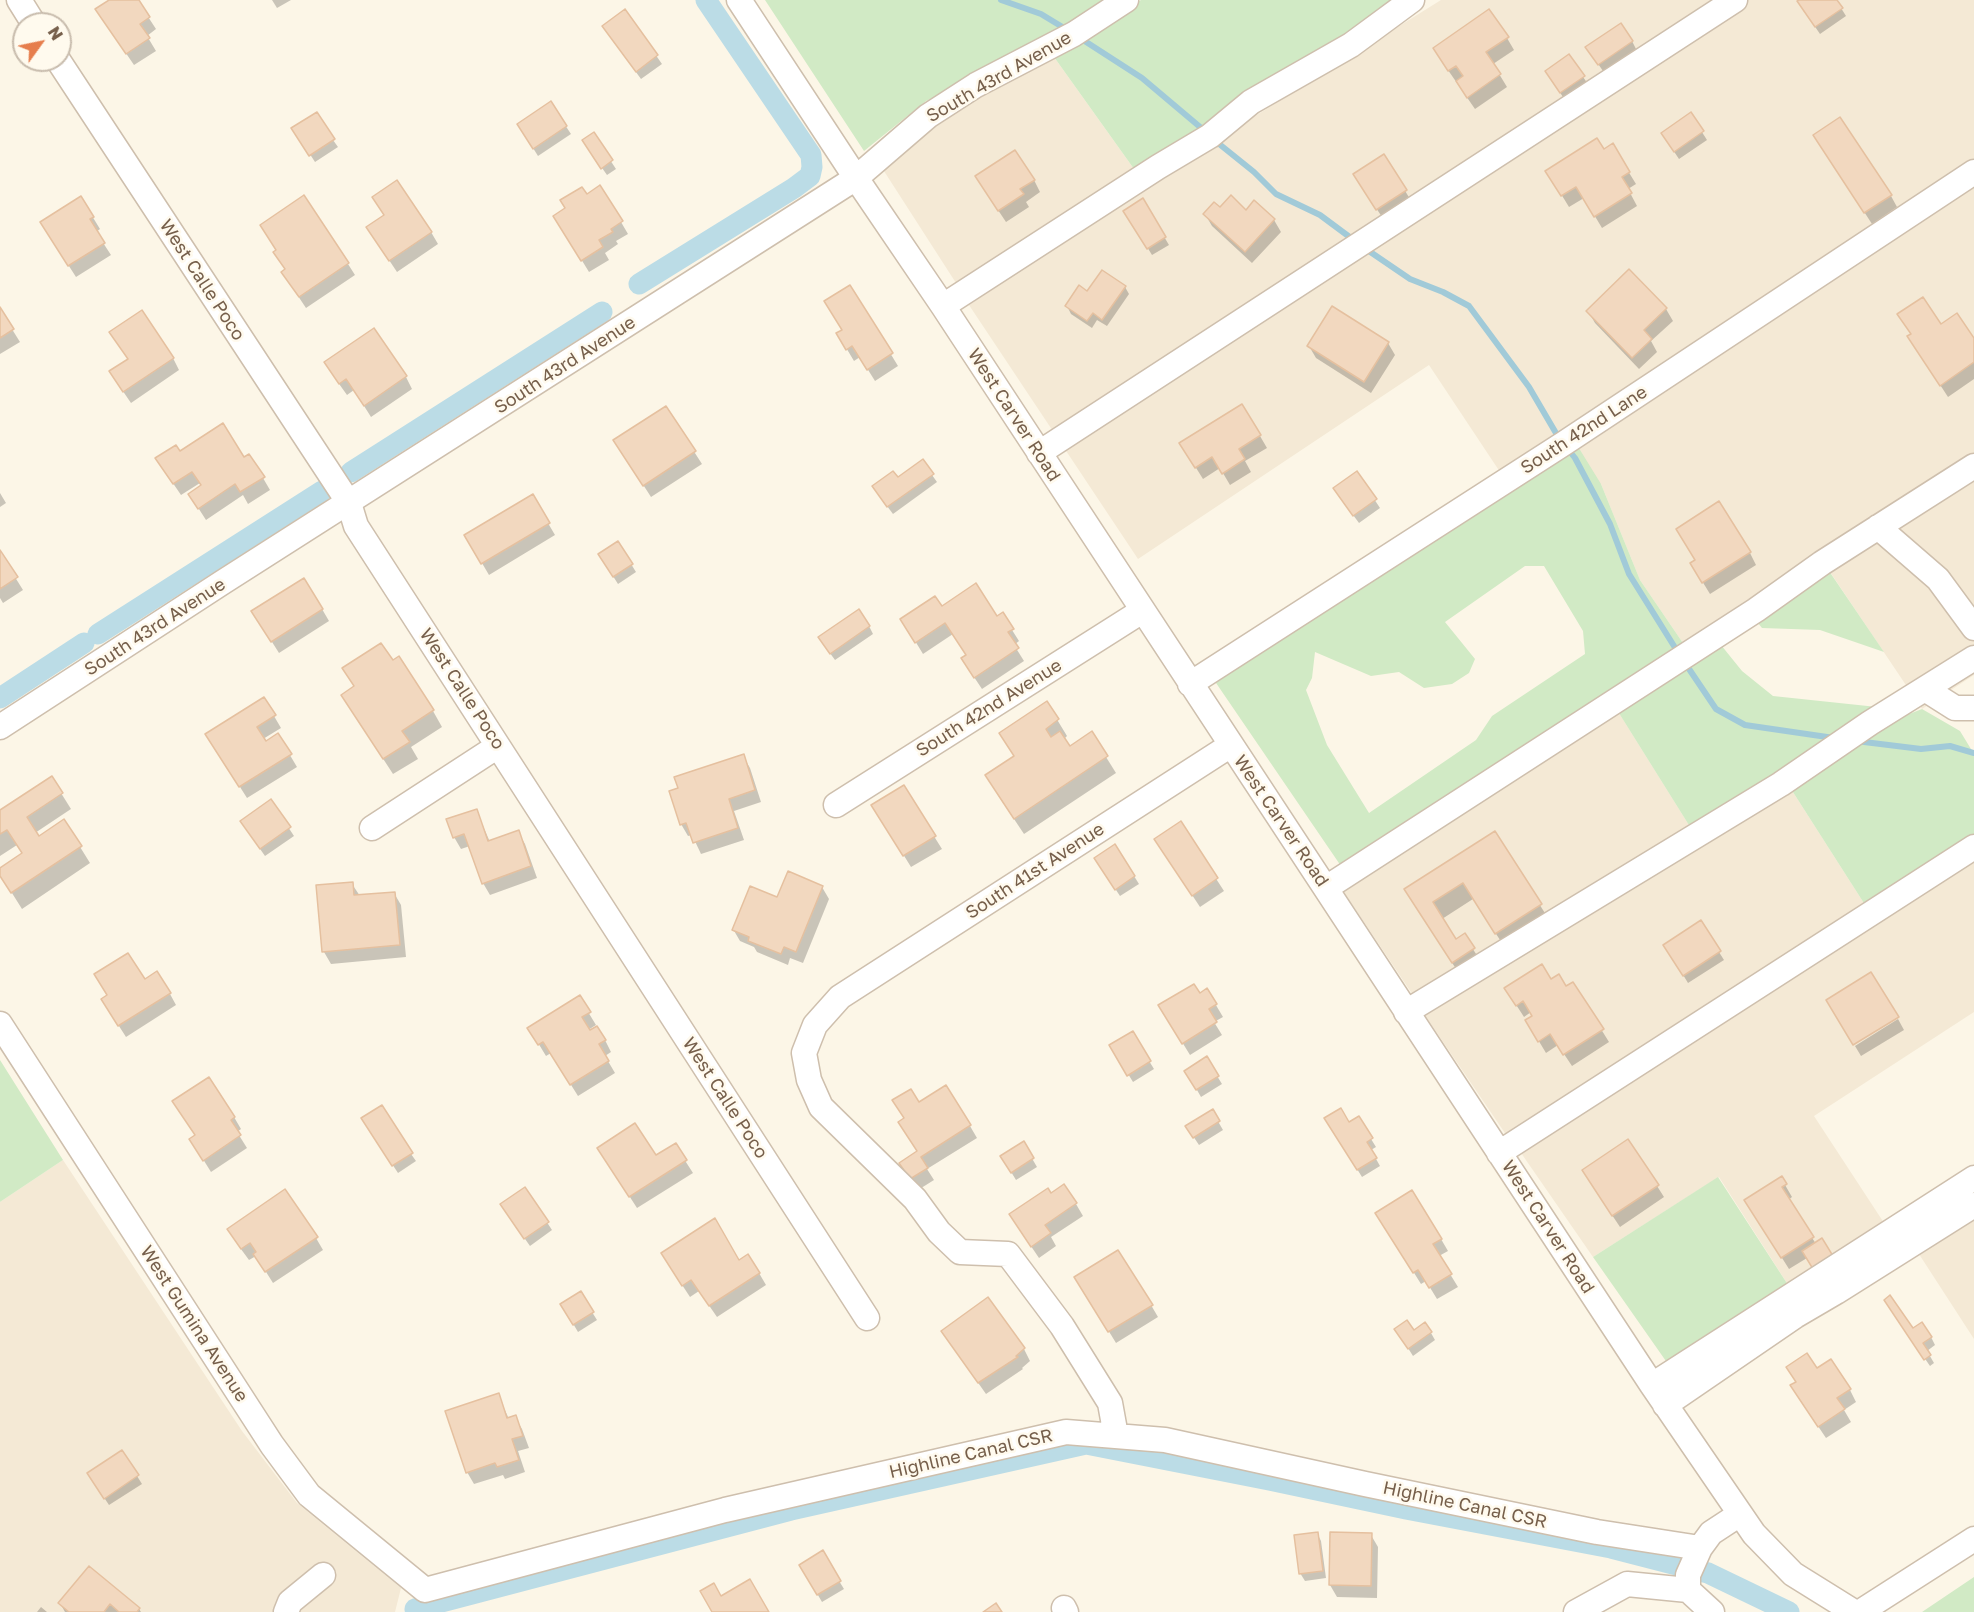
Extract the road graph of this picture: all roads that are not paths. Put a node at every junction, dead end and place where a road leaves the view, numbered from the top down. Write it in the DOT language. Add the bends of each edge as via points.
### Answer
graph roads {
  1 [pos="4,0"];
  2 [pos="739,0"];
  3 [pos="1126,0"];
  4 [pos="1412,0"];
  5 [pos="1735,0"];
  6 [pos="0,3"];
  7 [pos="66,72"];
  8 [pos="1974,172"];
  9 [pos="856,178"];
  10 [pos="943,306"];
  11 [pos="1039,453"];
  12 [pos="1974,466"];
  13 [pos="349,503"];
  14 [pos="1878,527"];
  15 [pos="1142,611"];
  16 [pos="1974,628"];
  17 [pos="1974,658"];
  18 [pos="1190,684"];
  19 [pos="1925,689"];
  20 [pos="1974,708"];
  21 [pos="0,727"];
  22 [pos="1230,745"];
  23 [pos="498,746"];
  24 [pos="836,805"];
  25 [pos="372,828"];
  26 [pos="1974,847"];
  27 [pos="1326,888"];
  28 [pos="1406,1012"];
  29 [pos="0,1024"];
  30 [pos="1499,1153"];
  31 [pos="1974,1178"];
  32 [pos="1974,1206"];
  33 [pos="867,1318"];
  34 [pos="1659,1395"];
  35 [pos="1116,1436"];
  36 [pos="1740,1514"];
  37 [pos="1974,1539"];
  38 [pos="1700,1548"];
  39 [pos="323,1575"];
  40 [pos="1688,1582"];
  41 [pos="425,1590"];
  42 [pos="286,1612"];
  43 [pos="1576,1612"];
  44 [pos="1712,1612"];
  45 [pos="1854,1612"];
  46 [pos="1860,1612"];
  1 -- 6 [label="street"];
  2 -- 9 [label="street, West Carver Road"];
  3 -- 9 [label="street, South 43rd Avenue" via="1074,34 976,85 928,116"];
  4 -- 10 [label="street" via="1351,45 1251,102 1210,136"];
  5 -- 11 [label="street"];
  7 -- 13 [label="street, West Calle Poco"];
  8 -- 18 [label="street, South 42nd Lane" via="1563,444"];
  9 -- 10 [label="street, West Carver Road"];
  9 -- 13 [label="street, South 43rd Avenue"];
  10 -- 11 [label="street, West Carver Road"];
  11 -- 15 [label="street, West Carver Road"];
  12 -- 14 [label="street"];
  13 -- 21 [label="street, South 43rd Avenue"];
  13 -- 23 [label="street, West Calle Poco" via="357,526"];
  14 -- 16 [label="street" via="1938,579"];
  14 -- 27 [label="street"];
  15 -- 18 [label="street, West Carver Road"];
  15 -- 24 [label="street, South 42nd Avenue"];
  17 -- 19 [label="street"];
  18 -- 22 [label="street, West Carver Road"];
  19 -- 20 [label="street" via="1955,708"];
  19 -- 28 [label="street" via="1781,784"];
  22 -- 27 [label="street, West Carver Road"];
  22 -- 35 [label="street, South 41st Avenue" via="840,997 815,1025 804,1053 820,1107 915,1199 939,1232 960,1252 1008,1254 1062,1326 1110,1402"];
  23 -- 25 [label="street"];
  23 -- 33 [label="street, West Calle Poco"];
  26 -- 30 [label="street"];
  27 -- 28 [label="street, West Carver Road"];
  28 -- 30 [label="street, West Carver Road"];
  29 -- 41 [label="street, West Gumina Avenue" via="265,1435 309,1495"];
  30 -- 34 [label="street, West Carver Road"];
  31 -- 34 [label="street"];
  32 -- 34 [label="street"];
  34 -- 36 [label="street, West Carver Road"];
  35 -- 38 [label="street, Highline Canal CSR" via="1165,1440 1597,1532"];
  35 -- 41 [label="street, Highline Canal CSR" via="1066,1432 994,1447 724,1510"];
  36 -- 38 [label="street" via="1711,1533"];
  36 -- 45 [label="street, West Carver Road" via="1792,1574"];
  37 -- 46 [label="street"];
  38 -- 40 [label="street"];
  39 -- 42 [label="street" via="290,1602"];
  40 -- 43 [label="street" via="1627,1584"];
  40 -- 44 [label="street"];
}
